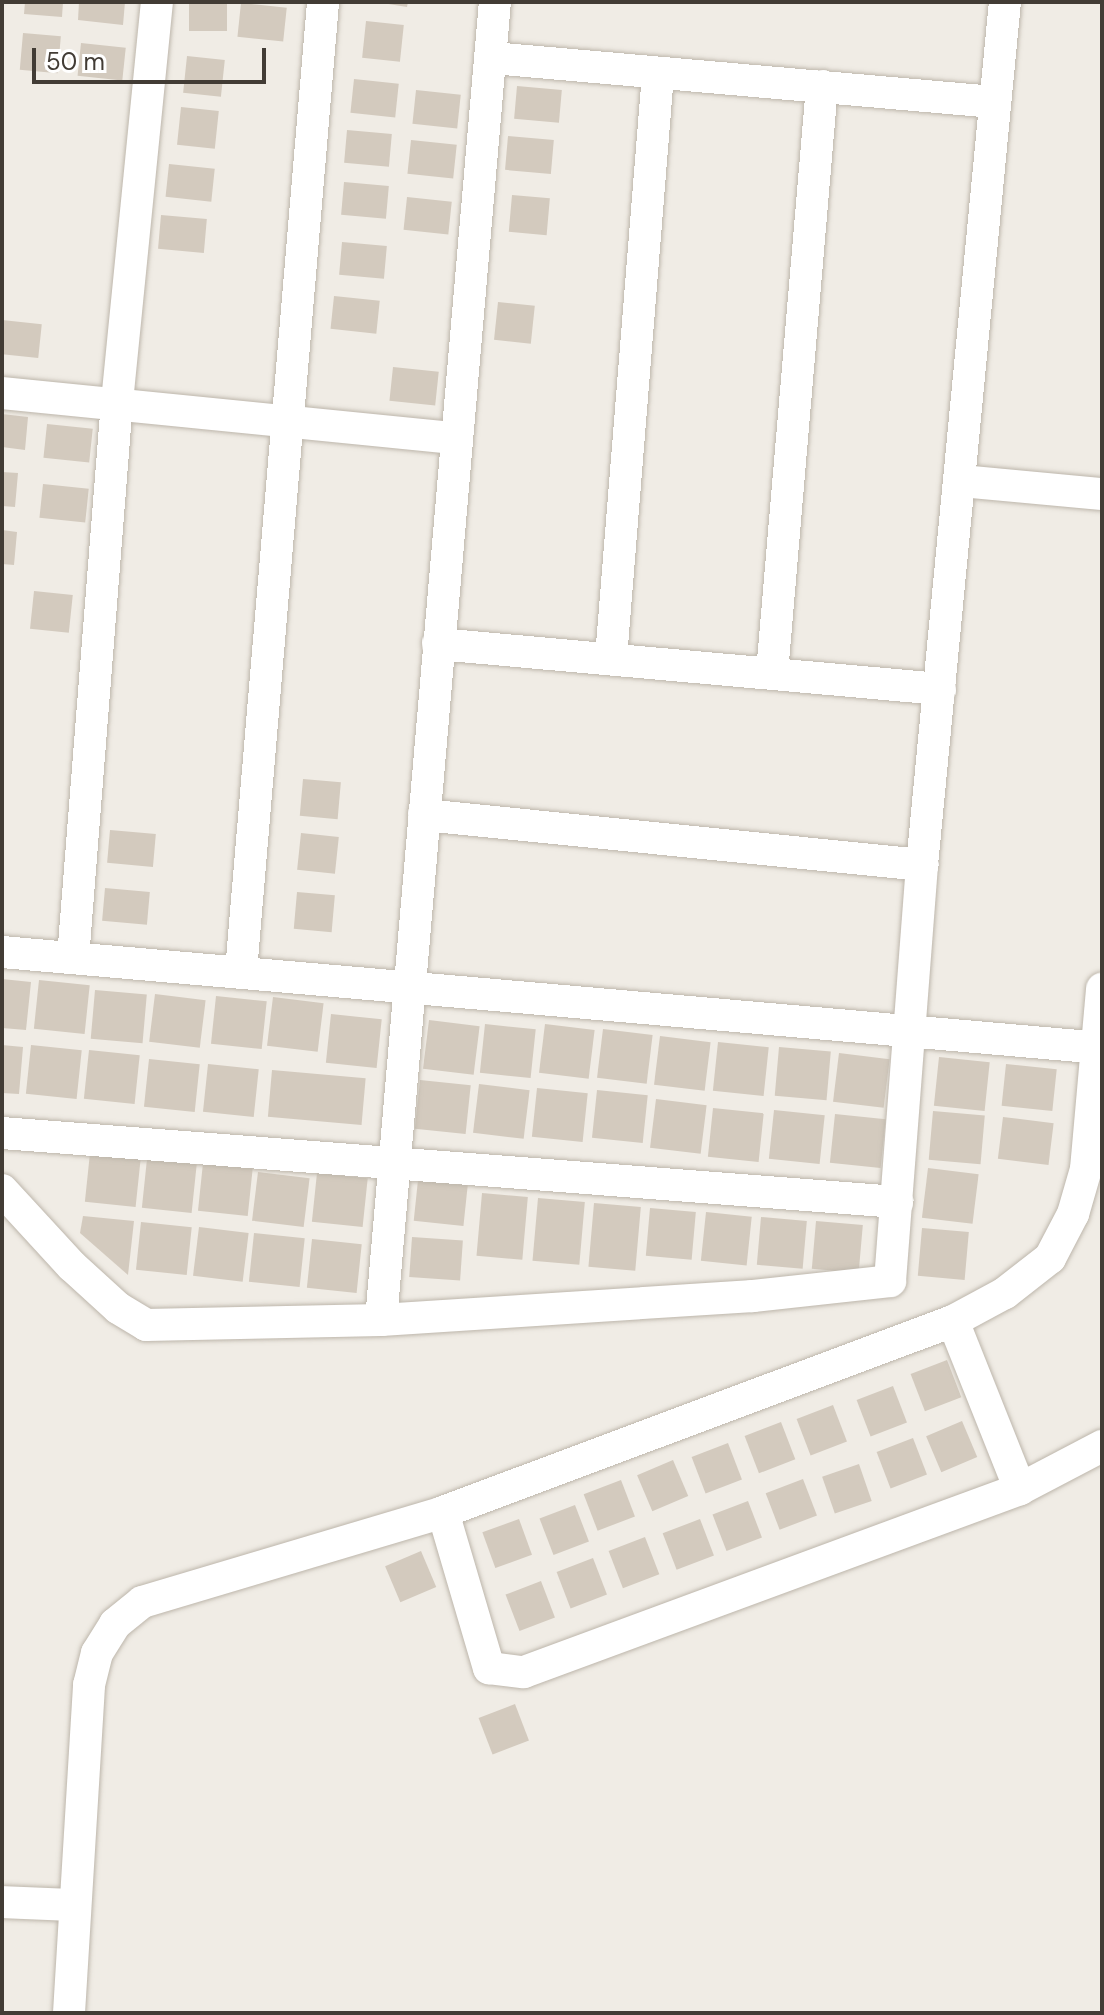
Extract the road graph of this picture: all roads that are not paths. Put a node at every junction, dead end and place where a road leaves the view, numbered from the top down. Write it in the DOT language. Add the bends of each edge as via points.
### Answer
graph roads {
  1 [pos="157,2"];
  2 [pos="323,2"];
  3 [pos="495,2"];
  4 [pos="1005,2"];
  5 [pos="492,58"];
  6 [pos="658,74"];
  7 [pos="822,86"];
  8 [pos="994,102"];
  9 [pos="2,393"];
  10 [pos="117,402"];
  11 [pos="286,422"];
  12 [pos="456,438"];
  13 [pos="961,481"];
  14 [pos="1102,494"];
  15 [pos="438,644"];
  16 [pos="611,658"];
  17 [pos="772,673"];
  18 [pos="940,689"];
  19 [pos="424,815"];
  20 [pos="922,865"];
  21 [pos="2,952"];
  22 [pos="73,958"];
  23 [pos="241,971"];
  24 [pos="408,987"];
  25 [pos="1102,989"];
  26 [pos="912,1031"];
  27 [pos="1100,1048"];
  28 [pos="2,1133"];
  29 [pos="393,1161"];
  30 [pos="2,1190"];
  31 [pos="897,1202"];
  32 [pos="381,1320"];
  33 [pos="953,1321"];
  34 [pos="1102,1446"];
  35 [pos="1020,1489"];
  36 [pos="443,1512"];
  37 [pos="2,1902"];
  38 [pos="74,1905"];
  39 [pos="69,2013"];
  1 -- 10 [label="street"];
  2 -- 11 [label="street"];
  3 -- 5 [label="street"];
  4 -- 8 [label="street"];
  5 -- 6 [label="street"];
  5 -- 12 [label="street"];
  6 -- 7 [label="street"];
  6 -- 16 [label="street"];
  7 -- 8 [label="street"];
  7 -- 17 [label="street"];
  8 -- 13 [label="street"];
  9 -- 10 [label="street"];
  10 -- 11 [label="street"];
  10 -- 22 [label="street"];
  11 -- 12 [label="street"];
  11 -- 23 [label="street"];
  12 -- 15 [label="street"];
  13 -- 14 [label="street"];
  13 -- 18 [label="street"];
  15 -- 16 [label="street"];
  15 -- 19 [label="street"];
  16 -- 17 [label="street"];
  17 -- 18 [label="street"];
  18 -- 20 [label="street"];
  19 -- 20 [label="street"];
  19 -- 24 [label="street"];
  20 -- 26 [label="street"];
  21 -- 22 [label="street"];
  22 -- 23 [label="street"];
  23 -- 24 [label="street"];
  24 -- 26 [label="street"];
  24 -- 29 [label="street"];
  25 -- 27 [label="street"];
  26 -- 27 [label="street"];
  26 -- 31 [label="street"];
  27 -- 33 [label="street" via="1086,1169 1073,1214 1050,1258 1005,1293"];
  28 -- 29 [label="street"];
  29 -- 31 [label="street"];
  29 -- 32 [label="street"];
  30 -- 32 [label="street" via="83,1276 146,1325"];
  31 -- 32 [label="street" via="890,1281 753,1296"];
  33 -- 35 [label="street"];
  33 -- 36 [label="street"];
  34 -- 35 [label="street"];
  35 -- 36 [label="street" via="524,1672 489,1668"];
  36 -- 38 [label="street" via="142,1602 115,1624 97,1653 89,1685"];
  37 -- 38 [label="street"];
  38 -- 39 [label="street"];
}
